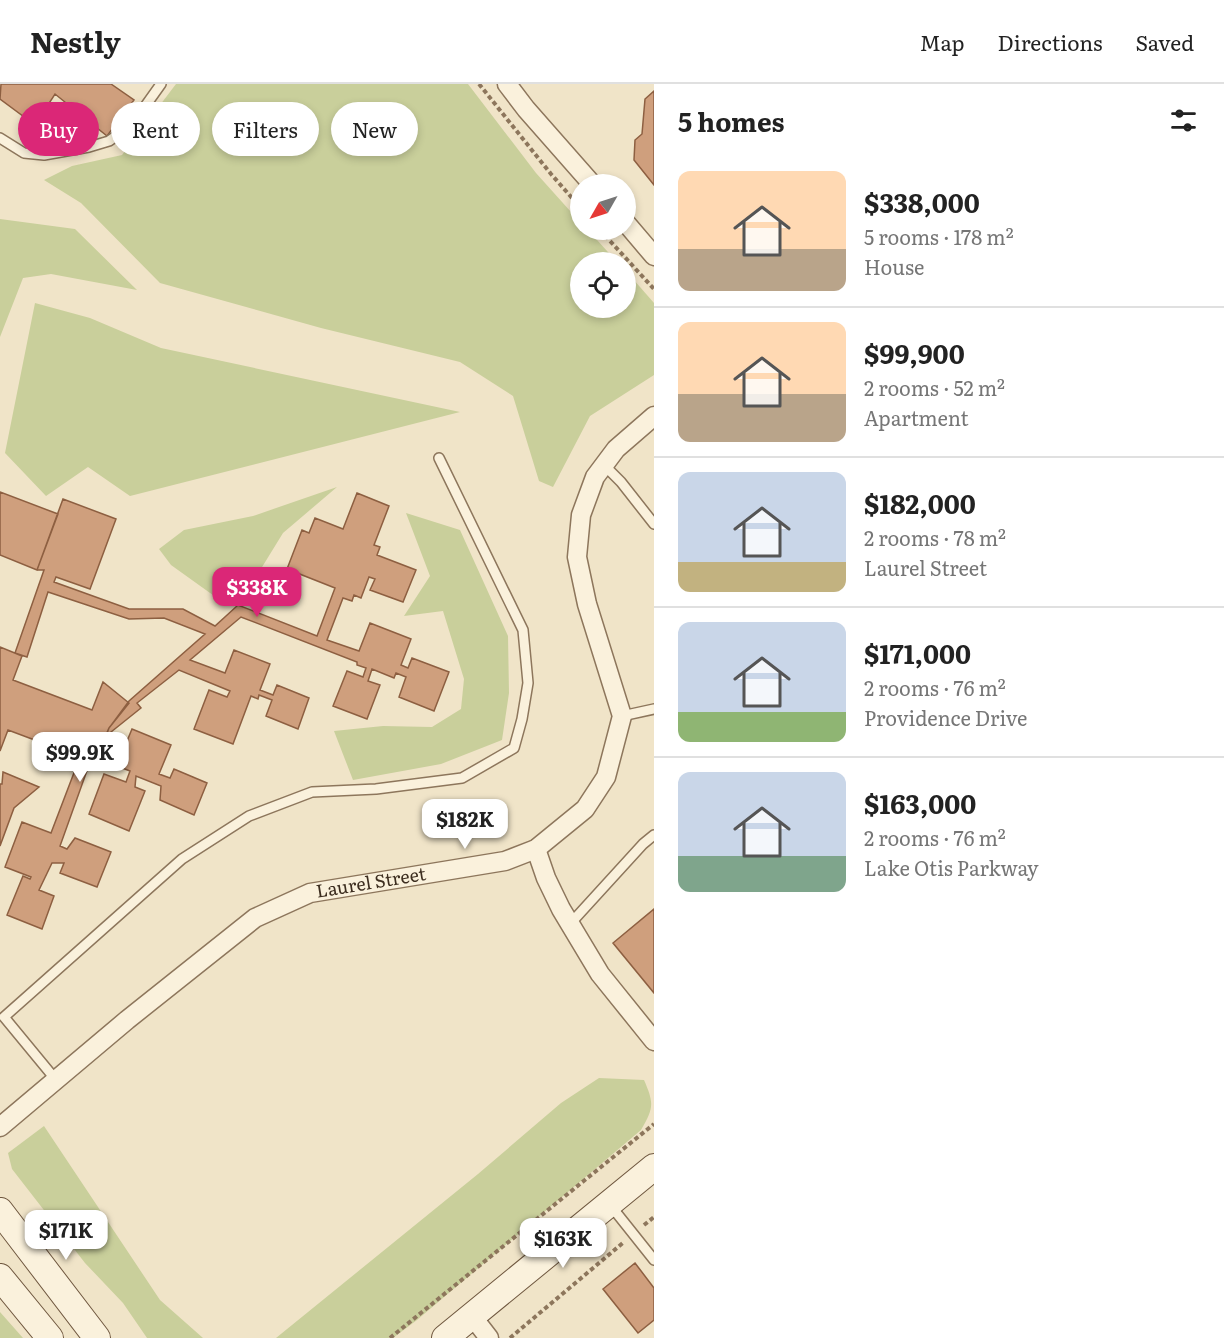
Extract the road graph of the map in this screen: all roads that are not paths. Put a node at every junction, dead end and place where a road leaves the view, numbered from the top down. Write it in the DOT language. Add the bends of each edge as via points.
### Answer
graph roads {
  1 [pos="162,84"];
  2 [pos="507,84"];
  3 [pos="0,138"];
  4 [pos="583,174"];
  5 [pos="636,235"];
  6 [pos="654,256"];
  7 [pos="654,416"];
  8 [pos="439,458"];
  9 [pos="604,465"];
  10 [pos="654,524"];
  11 [pos="654,710"];
  12 [pos="622,716"];
  13 [pos="654,835"];
  14 [pos="536,849"];
  15 [pos="570,924"];
  16 [pos="654,1041"];
  17 [pos="56,1080"];
  18 [pos="0,1127"];
  19 [pos="654,1167"];
  20 [pos="609,1204"];
  21 [pos="0,1211"];
  22 [pos="654,1260"];
  23 [pos="0,1277"];
  24 [pos="472,1316"];
  25 [pos="50,1338"];
  26 [pos="97,1338"];
  27 [pos="445,1338"];
  28 [pos="489,1338"];
  1 -- 3 [label="lane" via="134,121 109,141 44,155 24,153"];
  2 -- 4 [label="street"];
  5 -- 6 [label="street"];
  7 -- 9 [label="street" via="616,448"];
  8 -- 17 [label="lane" via="523,630 528,683 514,748 462,778 312,792 249,816 182,859 4,1017"];
  9 -- 10 [label="lane"];
  9 -- 12 [label="street" via="595,477 581,515 577,557 590,614"];
  11 -- 12 [label="lane"];
  12 -- 14 [label="street, Laurel Street" via="606,777 585,809"];
  13 -- 15 [label="lane"];
  14 -- 15 [label="street"];
  14 -- 17 [label="street, Laurel Street" via="505,861 310,893 255,918"];
  15 -- 16 [label="street" via="600,974"];
  17 -- 18 [label="street, Laurel Street"];
  19 -- 20 [label="main road"];
  20 -- 22 [label="lane"];
  20 -- 24 [label="main road"];
  21 -- 26 [label="main road"];
  23 -- 25 [label="main road"];
  24 -- 27 [label="main road"];
  24 -- 28 [label="street"];
}
